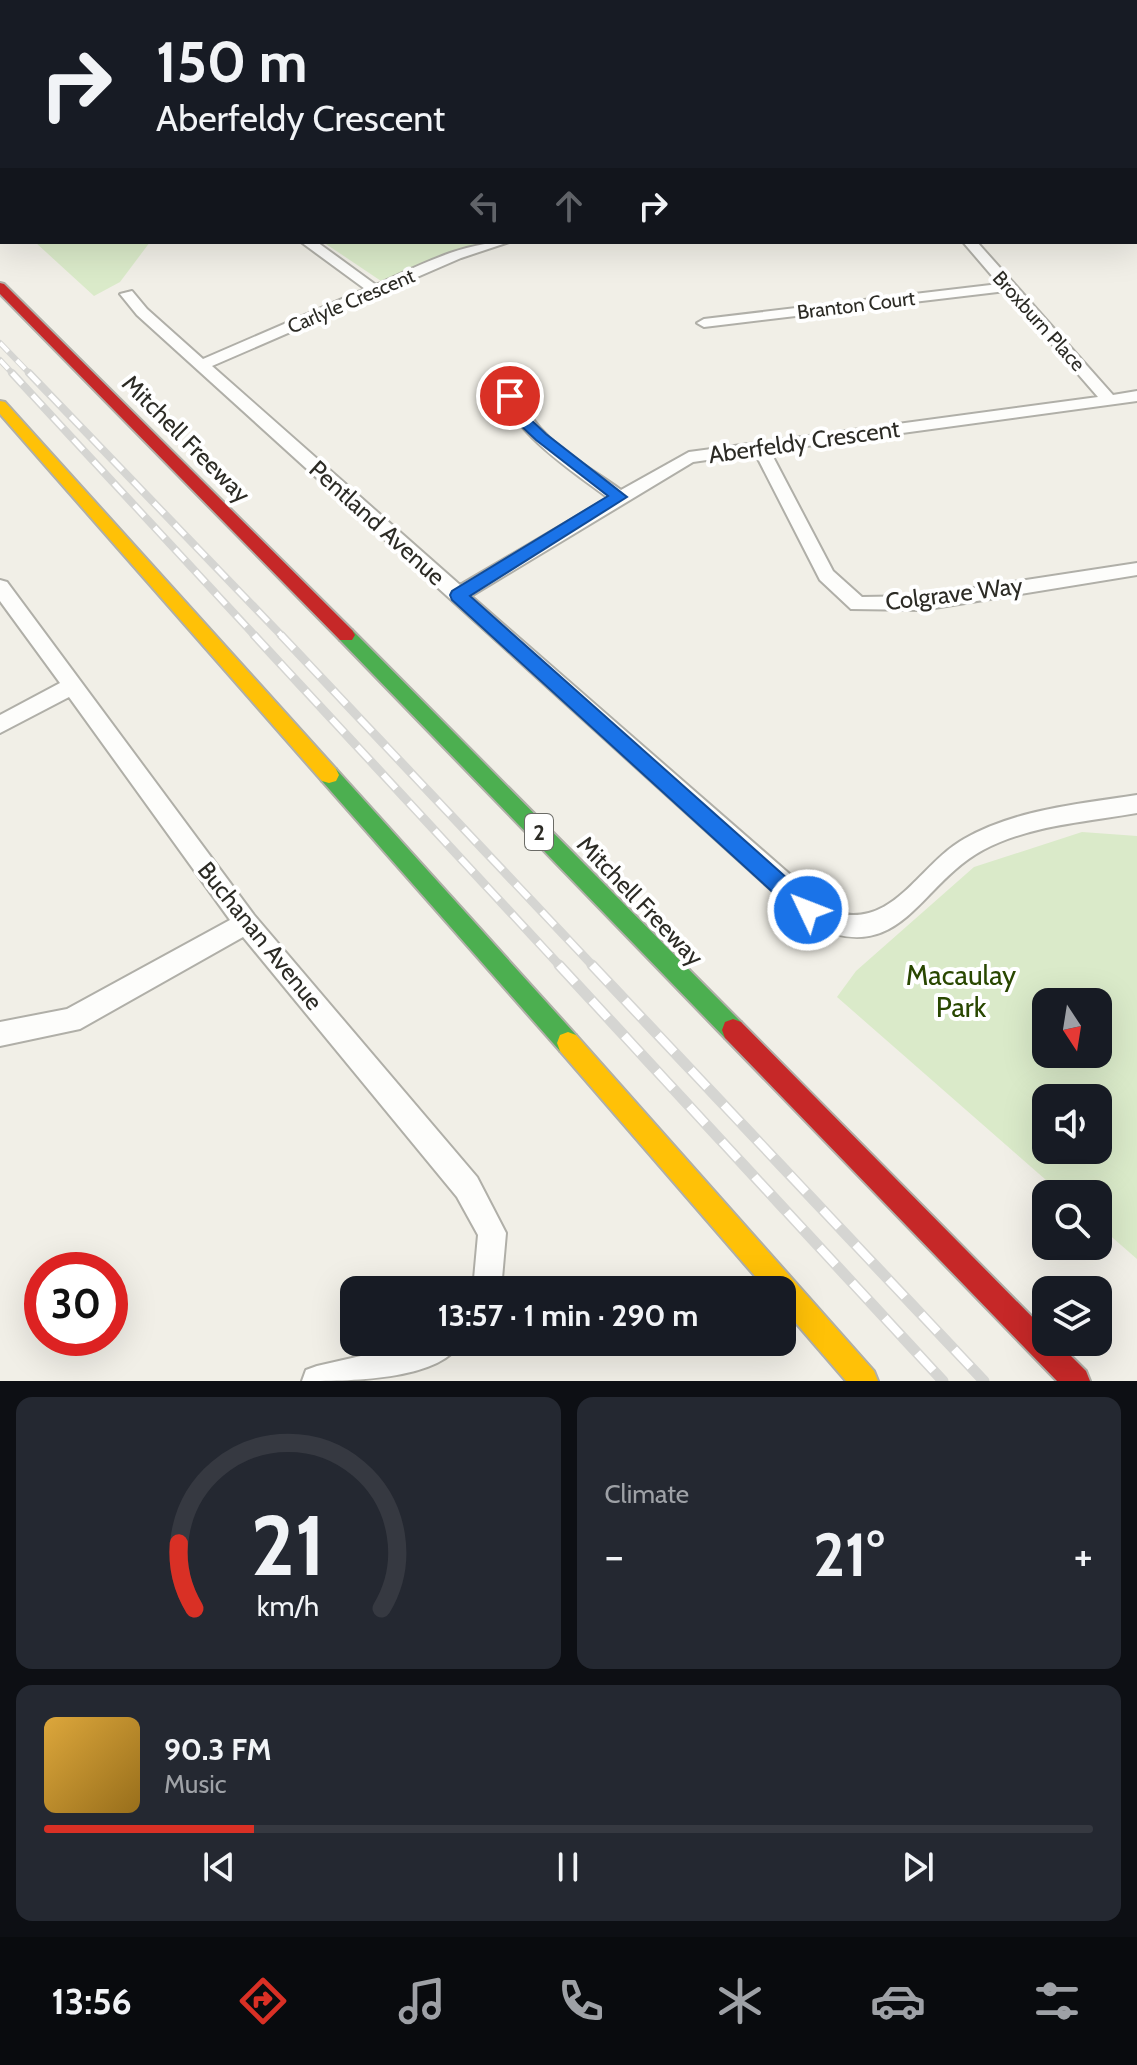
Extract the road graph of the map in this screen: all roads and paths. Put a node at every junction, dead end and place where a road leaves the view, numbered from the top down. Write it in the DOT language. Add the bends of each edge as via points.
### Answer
graph roads {
  1 [pos="311,244"];
  2 [pos="495,244"];
  3 [pos="972,244"];
  4 [pos="0,287"];
  5 [pos="1008,287"];
  6 [pos="376,291"];
  7 [pos="127,294"];
  8 [pos="704,323"];
  9 [pos="202,365"];
  10 [pos="509,372"];
  11 [pos="1137,396"];
  12 [pos="1109,400"];
  13 [pos="0,405"];
  14 [pos="761,449"];
  15 [pos="619,497"];
  16 [pos="1137,569"];
  17 [pos="0,587"];
  18 [pos="458,595"];
  19 [pos="70,687"];
  20 [pos="0,725"];
  21 [pos="1137,804"];
  22 [pos="246,923"];
  23 [pos="0,1034"];
  24 [pos="490,1276"];
  25 [pos="428,1356"];
  26 [pos="317,1381"];
  27 [pos="864,1381"];
  28 [pos="1076,1381"];
  1 -- 6 [label="street"];
  2 -- 6 [label="street, Carlyle Crescent" via="456,255"];
  3 -- 5 [label="street, Broxburn Place"];
  4 -- 28 [label="highway, Mitchell Freeway / 2"];
  5 -- 8 [label="street, Branton Court"];
  5 -- 12 [label="street, Broxburn Place"];
  6 -- 9 [label="street, Carlyle Crescent"];
  7 -- 9 [label="street, Pentland Avenue"];
  9 -- 18 [label="street, Pentland Avenue"];
  10 -- 15 [label="street" via="510,396 523,420"];
  11 -- 12 [label="street, Aberfeldy Crescent"];
  12 -- 14 [label="street, Aberfeldy Crescent"];
  13 -- 27 [label="highway"];
  14 -- 15 [label="street, Aberfeldy Crescent" via="689,457"];
  14 -- 16 [label="street, Colgrave Way" via="826,575 858,604 922,603"];
  15 -- 18 [label="street, Aberfeldy Crescent"];
  17 -- 19 [label="street, Buchanan Avenue"];
  18 -- 21 [label="street, Pentland Avenue" via="808,910 828,922 852,928 885,921 953,857 978,842 1043,821"];
  19 -- 20 [label="street"];
  19 -- 22 [label="street, Buchanan Avenue"];
  22 -- 23 [label="street" via="71,1020"];
  22 -- 24 [label="street, Buchanan Avenue" via="467,1187 492,1233"];
  25 -- 26 [label="street"];
}
